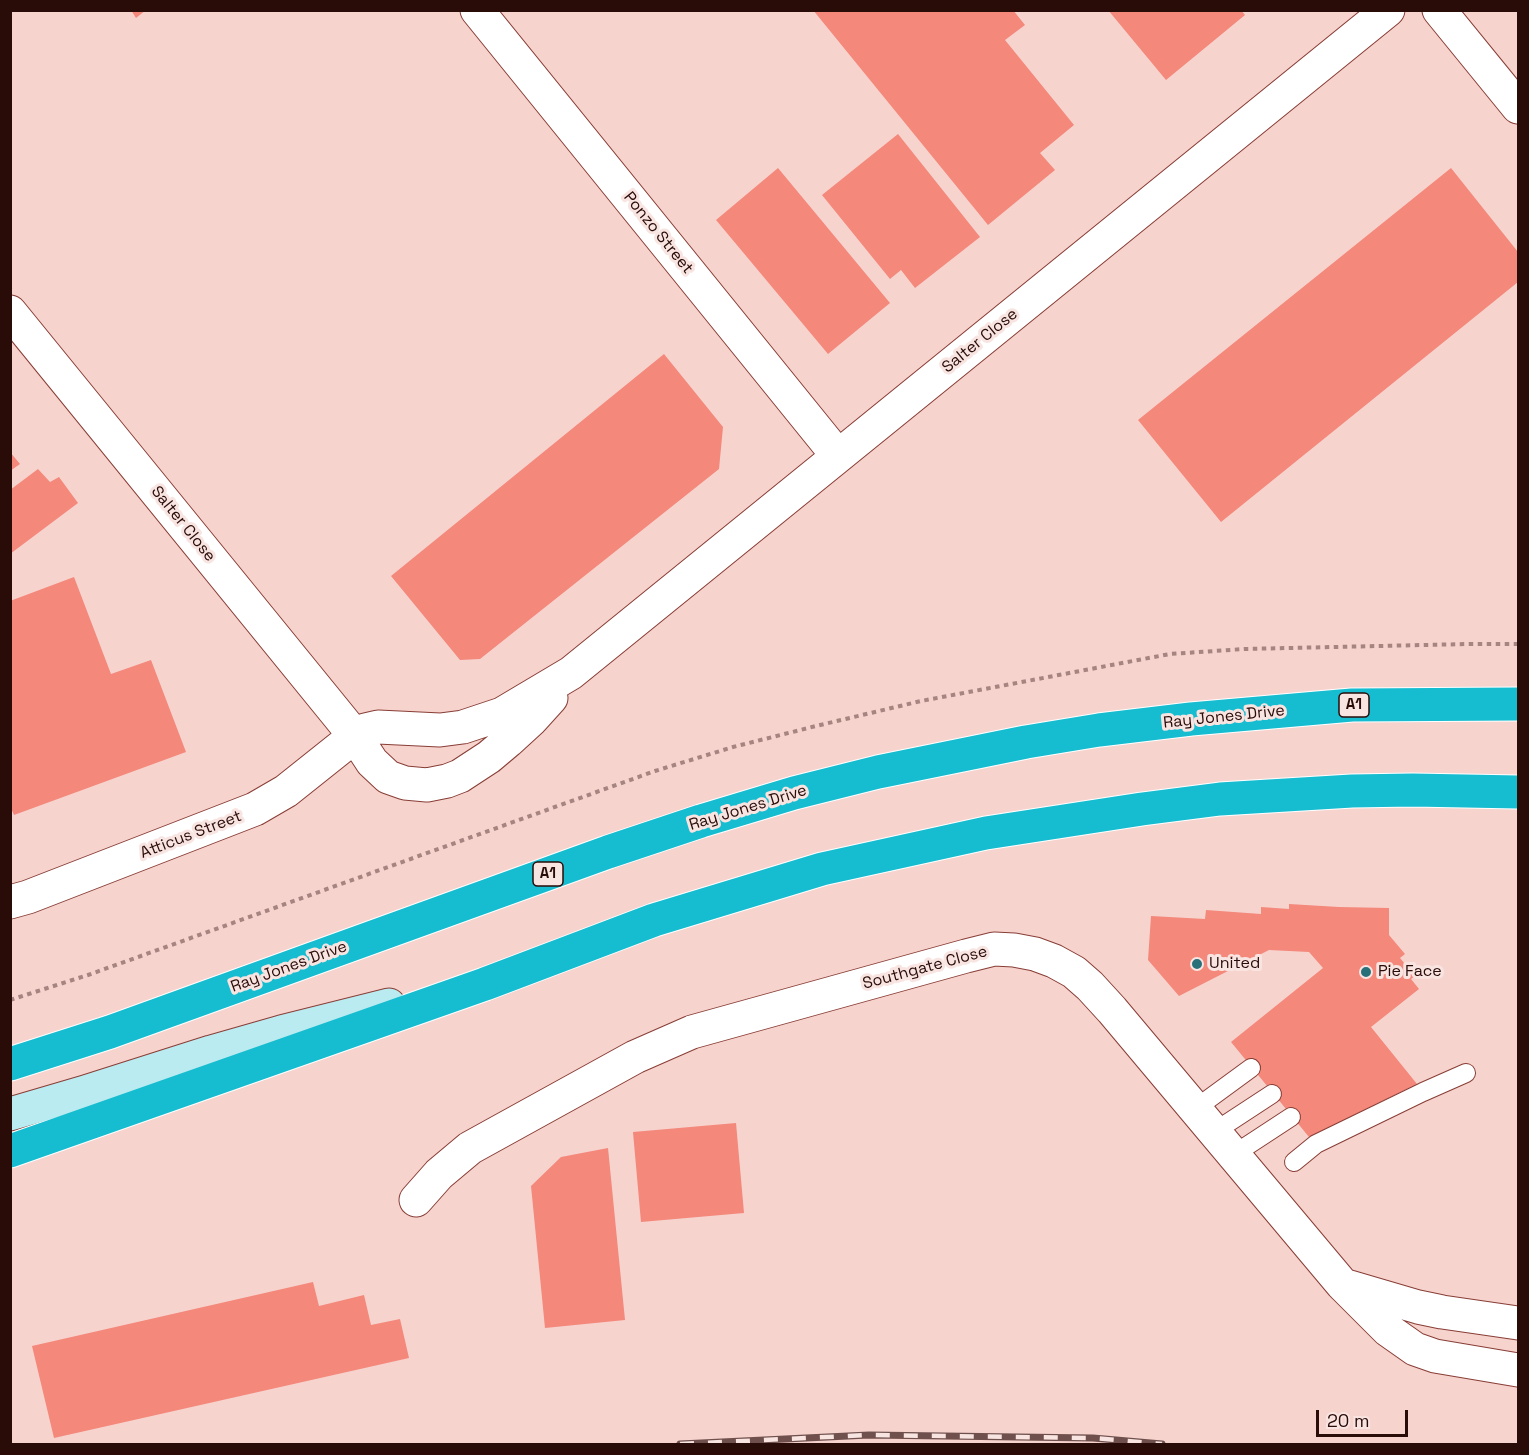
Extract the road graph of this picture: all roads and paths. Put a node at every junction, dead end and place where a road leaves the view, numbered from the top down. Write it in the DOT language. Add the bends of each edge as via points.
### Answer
graph roads {
  1 [pos="477,10"];
  2 [pos="1389,10"];
  3 [pos="1439,10"];
  4 [pos="1518,107"];
  5 [pos="10,312"];
  6 [pos="838,456"];
  7 [pos="571,673"];
  8 [pos="1518,704"];
  9 [pos="354,736"];
  10 [pos="1518,792"];
  11 [pos="10,902"];
  12 [pos="485,984"];
  13 [pos="10,1064"];
  14 [pos="1251,1068"];
  15 [pos="1466,1073"];
  16 [pos="1272,1094"];
  17 [pos="10,1114"];
  18 [pos="1291,1117"];
  19 [pos="1214,1132"];
  20 [pos="10,1150"];
  21 [pos="1294,1162"];
  22 [pos="416,1200"];
  23 [pos="1342,1284"];
  24 [pos="1518,1323"];
  25 [pos="1518,1370"];
  1 -- 6 [label="street, Ponzo Street"];
  2 -- 6 [label="street, Salter Close"];
  3 -- 4 [label="street"];
  5 -- 9 [label="street, Salter Close"];
  6 -- 7 [label="street, Salter Close"];
  7 -- 9 [label="street, Salter Close" via="502,714 463,728 372,728"];
  7 -- 9 [label="street, Salter Close" via="508,741 473,768 447,781 427,785 388,777"];
  8 -- 13 [label="highway, Ray Jones Drive / A1" via="1352,705 1191,719 1026,742 878,772 784,796 608,852 110,1032"];
  9 -- 11 [label="street, Atticus Street" via="286,791 255,809"];
  10 -- 12 [label="highway" via="1352,791 1220,799 986,833 822,869 732,896 654,920"];
  12 -- 17 [label="main road" via="281,1032"];
  12 -- 20 [label="highway"];
  14 -- 19 [label="lane"];
  15 -- 21 [label="lane" via="1316,1144"];
  16 -- 19 [label="lane"];
  18 -- 19 [label="lane"];
  19 -- 22 [label="street, Southgate Close" via="1112,1010 1074,972 1035,954 994,950 692,1032 644,1052 470,1148"];
  19 -- 23 [label="street, Southgate Close"];
  23 -- 24 [label="street" via="1442,1312"];
  23 -- 25 [label="street, Southgate Close" via="1388,1330 1415,1349"];
}
